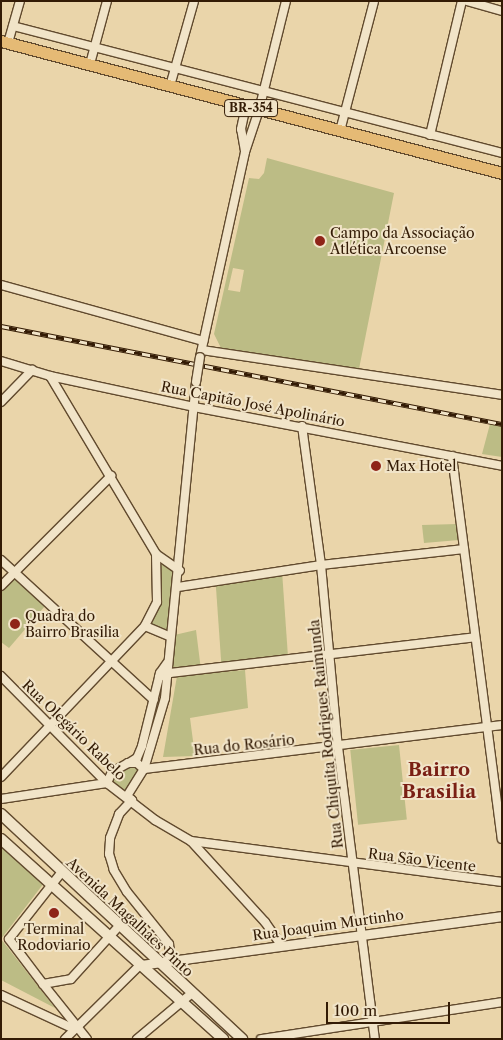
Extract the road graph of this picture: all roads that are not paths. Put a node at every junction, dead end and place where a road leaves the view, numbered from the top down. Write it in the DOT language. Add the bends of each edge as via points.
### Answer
graph roads {
  1 [pos="20,1"];
  2 [pos="106,1"];
  3 [pos="194,1"];
  4 [pos="286,1"];
  5 [pos="374,1"];
  6 [pos="462,1"];
  7 [pos="467,1"];
  8 [pos="502,10"];
  9 [pos="13,26"];
  10 [pos="5,42"];
  11 [pos="95,45"];
  12 [pos="90,64"];
  13 [pos="176,66"];
  14 [pos="170,86"];
  15 [pos="264,89"];
  16 [pos="246,106"];
  17 [pos="260,110"];
  18 [pos="346,113"];
  19 [pos="340,131"];
  20 [pos="430,135"];
  21 [pos="245,152"];
  22 [pos="502,153"];
  23 [pos="502,173"];
  24 [pos="1,285"];
  25 [pos="203,341"];
  26 [pos="201,354"];
  27 [pos="1,361"];
  28 [pos="32,370"];
  29 [pos="50,376"];
  30 [pos="502,395"];
  31 [pos="1,402"];
  32 [pos="194,407"];
  33 [pos="302,426"];
  34 [pos="452,456"];
  35 [pos="502,466"];
  36 [pos="112,476"];
  37 [pos="464,549"];
  38 [pos="156,554"];
  39 [pos="1,560"];
  40 [pos="321,565"];
  41 [pos="180,571"];
  42 [pos="14,572"];
  43 [pos="1,586"];
  44 [pos="178,587"];
  45 [pos="145,626"];
  46 [pos="169,636"];
  47 [pos="475,637"];
  48 [pos="328,656"];
  49 [pos="167,662"];
  50 [pos="113,663"];
  51 [pos="170,673"];
  52 [pos="1,676"];
  53 [pos="160,677"];
  54 [pos="154,700"];
  55 [pos="52,725"];
  56 [pos="502,725"];
  57 [pos="487,727"];
  58 [pos="338,747"];
  59 [pos="128,763"];
  60 [pos="144,766"];
  61 [pos="1,777"];
  62 [pos="107,783"];
  63 [pos="1,799"];
  64 [pos="132,800"];
  65 [pos="1,814"];
  66 [pos="1,839"];
  67 [pos="502,839"];
  68 [pos="191,841"];
  69 [pos="353,865"];
  70 [pos="61,873"];
  71 [pos="502,882"];
  72 [pos="50,884"];
  73 [pos="502,916"];
  74 [pos="119,926"];
  75 [pos="362,934"];
  76 [pos="109,937"];
  77 [pos="281,945"];
  78 [pos="171,959"];
  79 [pos="158,961"];
  80 [pos="140,965"];
  81 [pos="168,970"];
  82 [pos="157,980"];
  83 [pos="43,984"];
  84 [pos="192,993"];
  85 [pos="1,995"];
  86 [pos="181,1002"];
  87 [pos="502,1002"];
  88 [pos="373,1022"];
  89 [pos="75,1028"];
  90 [pos="65,1039"];
  91 [pos="87,1039"];
  92 [pos="137,1039"];
  93 [pos="223,1039"];
  94 [pos="242,1039"];
  95 [pos="261,1039"];
  96 [pos="375,1039"];
  1 -- 9 [label="street"];
  2 -- 11 [label="street"];
  3 -- 13 [label="street"];
  4 -- 15 [label="street"];
  5 -- 18 [label="street"];
  6 -- 20 [label="street"];
  7 -- 8 [label="street"];
  9 -- 10 [label="street"];
  9 -- 11 [label="street"];
  10 -- 12 [label="main road, BR-354"];
  11 -- 12 [label="street"];
  11 -- 13 [label="street"];
  12 -- 14 [label="main road, BR-354"];
  13 -- 14 [label="street"];
  13 -- 15 [label="street"];
  14 -- 16 [label="main road, BR-354"];
  15 -- 17 [label="street"];
  15 -- 18 [label="street"];
  16 -- 17 [label="main road, BR-354"];
  16 -- 21 [label="street" via="241,130"];
  17 -- 19 [label="main road, BR-354"];
  17 -- 21 [label="street"];
  18 -- 19 [label="street"];
  18 -- 20 [label="street"];
  19 -- 23 [label="main road, BR-354"];
  20 -- 22 [label="street"];
  21 -- 25 [label="street"];
  24 -- 25 [label="street"];
  25 -- 26 [label="street"];
  26 -- 30 [label="street"];
  26 -- 32 [label="street, bridge"];
  27 -- 28 [label="street, Rua Capitão José Apolinário"];
  28 -- 29 [label="street, Rua Capitão José Apolinário"];
  28 -- 31 [label="street"];
  29 -- 32 [label="street, Rua Capitão José Apolinário"];
  29 -- 36 [label="street" via="73,418"];
  32 -- 33 [label="street, Rua Capitão José Apolinário"];
  32 -- 41 [label="street"];
  33 -- 34 [label="street, Rua Capitão José Apolinário"];
  33 -- 40 [label="street, Rua Chiquita Rodrigues Raimunda"];
  34 -- 35 [label="street, Rua Capitão José Apolinário"];
  34 -- 37 [label="street"];
  36 -- 38 [label="street"];
  36 -- 42 [label="street"];
  37 -- 40 [label="street"];
  37 -- 47 [label="street"];
  38 -- 41 [label="street"];
  38 -- 45 [label="street" via="157,602"];
  39 -- 42 [label="street"];
  40 -- 44 [label="street"];
  40 -- 48 [label="street, Rua Chiquita Rodrigues Raimunda"];
  41 -- 44 [label="street"];
  42 -- 43 [label="street"];
  42 -- 50 [label="street"];
  44 -- 46 [label="street"];
  45 -- 46 [label="street"];
  45 -- 50 [label="street"];
  46 -- 49 [label="street"];
  47 -- 48 [label="street"];
  47 -- 57 [label="street"];
  48 -- 51 [label="street"];
  48 -- 58 [label="street, Rua Chiquita Rodrigues Raimunda"];
  49 -- 51 [label="street"];
  49 -- 53 [label="street"];
  50 -- 54 [label="street"];
  50 -- 55 [label="street"];
  51 -- 53 [label="street"];
  51 -- 60 [label="street"];
  52 -- 55 [label="street, Rua Olegário Rabelo"];
  53 -- 54 [label="street"];
  54 -- 59 [label="street" via="137,758"];
  55 -- 61 [label="street"];
  55 -- 62 [label="street, Rua Olegário Rabelo"];
  56 -- 57 [label="street, Rua do Rosário"];
  57 -- 58 [label="street, Rua do Rosário"];
  57 -- 67 [label="street"];
  58 -- 60 [label="street, Rua do Rosário"];
  58 -- 69 [label="street, Rua Chiquita Rodrigues Raimunda"];
  59 -- 60 [label="street, Rua do Rosário"];
  59 -- 62 [label="street" via="112,772"];
  60 -- 64 [label="street" via="127,796"];
  62 -- 63 [label="street"];
  62 -- 64 [label="street, Rua Olegário Rabelo"];
  64 -- 68 [label="street, Rua Olegário Rabelo" via="155,820"];
  64 -- 78 [label="street" via="114,825 109,854 127,892 169,944"];
  65 -- 70 [label="main road, Avenida Magalhães Pinto"];
  66 -- 72 [label="main road, Avenida Magalhães Pinto"];
  68 -- 69 [label="street, Rua São Vicente"];
  68 -- 77 [label="street, Rua Olegário Rabelo" via="265,922"];
  69 -- 71 [label="street, Rua São Vicente"];
  69 -- 75 [label="street, Rua Chiquita Rodrigues Raimunda"];
  70 -- 72 [label="street"];
  70 -- 74 [label="main road, Avenida Magalhães Pinto"];
  72 -- 76 [label="main road, Avenida Magalhães Pinto"];
  72 -- 83 [label="street" via="9,939"];
  73 -- 75 [label="street, Rua Joaquim Murtinho"];
  74 -- 76 [label="street"];
  74 -- 79 [label="main road, Avenida Magalhães Pinto"];
  75 -- 77 [label="street, Rua Joaquim Murtinho"];
  75 -- 88 [label="street, Rua Chiquita Rodrigues Raimunda"];
  76 -- 80 [label="main road, Avenida Magalhães Pinto"];
  76 -- 83 [label="street" via="71,979"];
  77 -- 78 [label="street, Rua Joaquim Murtinho"];
  78 -- 79 [label="street, Rua Joaquim Murtinho"];
  79 -- 80 [label="street, Rua Joaquim Murtinho"];
  79 -- 81 [label="main road, Avenida Magalhães Pinto"];
  80 -- 82 [label="main road, Avenida Magalhães Pinto"];
  80 -- 89 [label="street"];
  81 -- 82 [label="main road"];
  81 -- 84 [label="main road, Avenida Magalhães Pinto"];
  82 -- 86 [label="main road, Avenida Magalhães Pinto"];
  83 -- 89 [label="street"];
  84 -- 86 [label="street"];
  84 -- 94 [label="main road, Avenida Magalhães Pinto"];
  85 -- 89 [label="street"];
  86 -- 92 [label="street"];
  86 -- 93 [label="main road, Avenida Magalhães Pinto"];
  87 -- 88 [label="street"];
  88 -- 95 [label="street"];
  88 -- 96 [label="street, Rua Chiquita Rodrigues Raimunda"];
  89 -- 90 [label="street"];
  89 -- 91 [label="street"];
}
